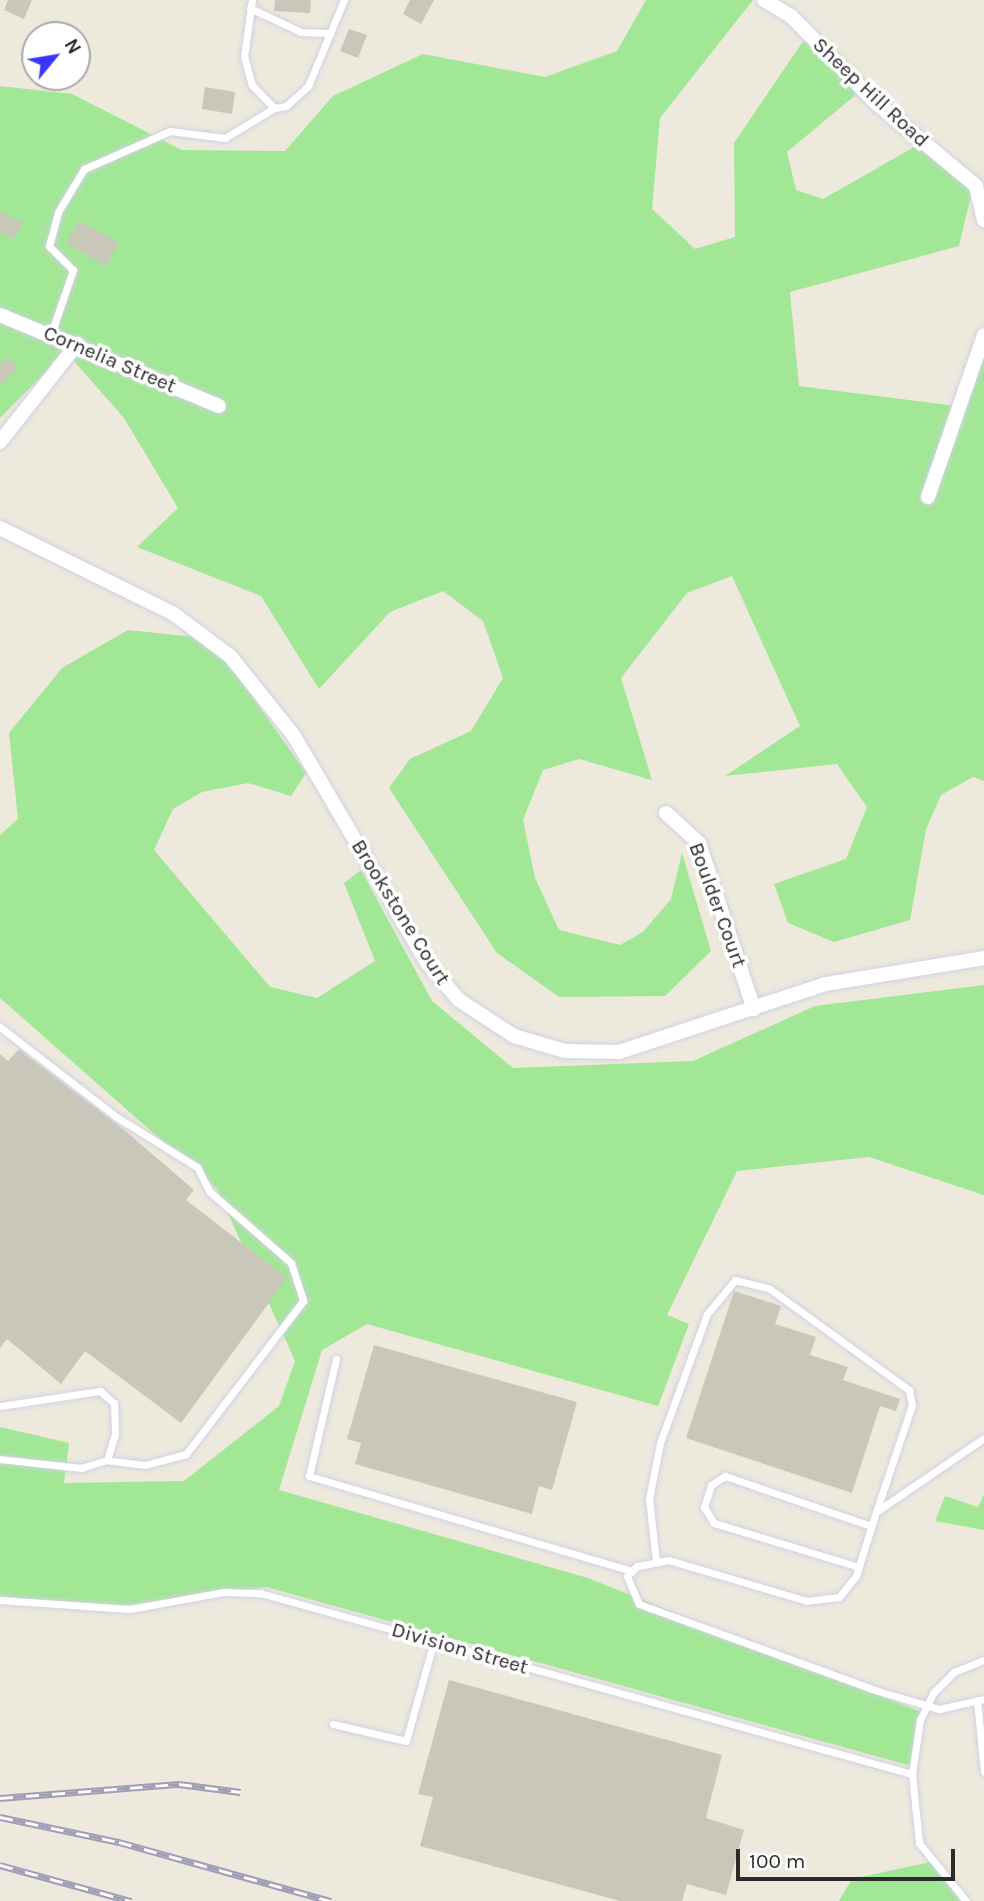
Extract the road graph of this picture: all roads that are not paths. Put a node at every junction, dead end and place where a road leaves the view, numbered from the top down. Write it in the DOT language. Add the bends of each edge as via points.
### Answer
graph roads {
  1 [pos="344,0"];
  2 [pos="764,0"];
  3 [pos="251,4"];
  4 [pos="327,33"];
  5 [pos="274,108"];
  6 [pos="980,189"];
  7 [pos="984,220"];
  8 [pos="0,315"];
  9 [pos="51,334"];
  10 [pos="984,335"];
  11 [pos="77,344"];
  12 [pos="219,406"];
  13 [pos="0,442"];
  14 [pos="928,497"];
  15 [pos="0,528"];
  16 [pos="666,813"];
  17 [pos="984,958"];
  18 [pos="754,1009"];
  19 [pos="0,1027"];
  20 [pos="336,1359"];
  21 [pos="0,1406"];
  22 [pos="984,1438"];
  23 [pos="0,1459"];
  24 [pos="107,1460"];
  25 [pos="876,1512"];
  26 [pos="871,1526"];
  27 [pos="656,1561"];
  28 [pos="859,1567"];
  29 [pos="632,1571"];
  30 [pos="0,1600"];
  31 [pos="434,1641"];
  32 [pos="984,1660"];
  33 [pos="981,1700"];
  34 [pos="925,1706"];
  35 [pos="333,1724"];
  36 [pos="984,1772"];
  37 [pos="912,1774"];
  38 [pos="966,1901"];
  1 -- 4 [label="lane"];
  2 -- 6 [label="street, Sheep Hill Road" via="791,16 875,102"];
  3 -- 4 [label="lane" via="301,32"];
  3 -- 5 [label="lane" via="244,56 252,85"];
  4 -- 5 [label="lane" via="299,98"];
  5 -- 9 [label="lane" via="225,138 170,131 84,169 58,212 49,246 73,270"];
  6 -- 7 [label="street, Sheep Hill Road"];
  8 -- 9 [label="street, Cornelia Street"];
  9 -- 11 [label="street, Cornelia Street"];
  10 -- 14 [label="street"];
  11 -- 12 [label="street, Cornelia Street"];
  11 -- 13 [label="street"];
  15 -- 18 [label="street, Brookstone Court" via="174,614 230,656 294,736 428,964 487,1022 536,1045 589,1053 643,1047"];
  16 -- 18 [label="street, Boulder Court" via="699,843"];
  17 -- 18 [label="street, Brookstone Court" via="826,985"];
  19 -- 24 [label="lane" via="115,1116 197,1167 210,1192 290,1263 299,1279 303,1301 186,1454 145,1465"];
  20 -- 29 [label="lane" via="309,1476"];
  21 -- 24 [label="lane" via="100,1391 114,1403 115,1434"];
  22 -- 25 [label="lane"];
  23 -- 24 [label="lane" via="52,1469"];
  25 -- 26 [label="lane"];
  25 -- 27 [label="lane" via="912,1405 909,1390 770,1289 735,1280 708,1314 660,1443 649,1499"];
  26 -- 28 [label="lane"];
  26 -- 28 [label="lane" via="725,1476 711,1485 704,1507 714,1523"];
  27 -- 28 [label="lane" via="825,1603 839,1597"];
  27 -- 29 [label="lane"];
  29 -- 34 [label="lane" via="631,1597 639,1604"];
  30 -- 31 [label="lane, Division Street" via="130,1609 224,1592 260,1592"];
  31 -- 35 [label="lane" via="406,1741"];
  31 -- 37 [label="lane, Division Street"];
  32 -- 34 [label="lane" via="946,1678"];
  33 -- 34 [label="lane"];
  33 -- 36 [label="lane"];
  34 -- 37 [label="lane"];
  37 -- 38 [label="lane" via="919,1843"];
}
